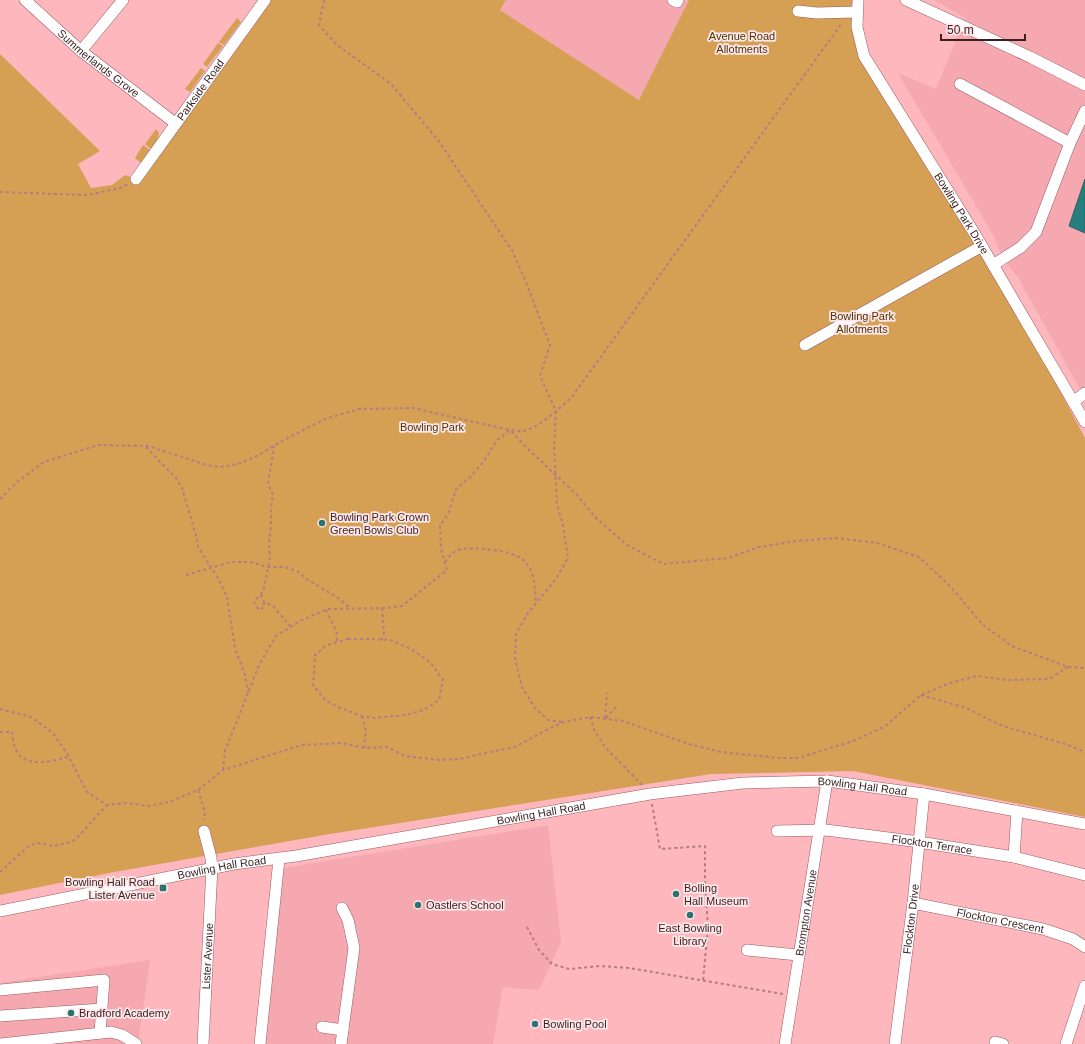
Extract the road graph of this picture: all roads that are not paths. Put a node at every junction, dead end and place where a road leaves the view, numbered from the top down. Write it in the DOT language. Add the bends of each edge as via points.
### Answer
graph roads {
  1 [pos="25,0"];
  2 [pos="123,0"];
  3 [pos="265,0"];
  4 [pos="673,0"];
  5 [pos="678,0"];
  6 [pos="858,0"];
  7 [pos="911,1"];
  8 [pos="798,11"];
  9 [pos="852,12"];
  10 [pos="81,51"];
  11 [pos="960,84"];
  12 [pos="1085,85"];
  13 [pos="1085,111"];
  14 [pos="175,123"];
  15 [pos="1070,143"];
  16 [pos="136,179"];
  17 [pos="982,246"];
  18 [pos="993,265"];
  19 [pos="806,345"];
  20 [pos="1085,393"];
  21 [pos="1073,402"];
  22 [pos="1085,422"];
  23 [pos="827,781"];
  24 [pos="924,794"];
  25 [pos="1017,811"];
  26 [pos="1085,824"];
  27 [pos="818,830"];
  28 [pos="204,831"];
  29 [pos="777,831"];
  30 [pos="920,842"];
  31 [pos="1014,856"];
  32 [pos="278,859"];
  33 [pos="212,868"];
  34 [pos="1085,875"];
  35 [pos="913,903"];
  36 [pos="342,908"];
  37 [pos="0,910"];
  38 [pos="1085,946"];
  39 [pos="747,950"];
  40 [pos="798,955"];
  41 [pos="1085,986"];
  42 [pos="0,990"];
  43 [pos="102,1008"];
  44 [pos="0,1016"];
  45 [pos="322,1027"];
  46 [pos="343,1030"];
  47 [pos="100,1033"];
  48 [pos="0,1044"];
  49 [pos="136,1044"];
  50 [pos="203,1044"];
  51 [pos="260,1044"];
  52 [pos="341,1044"];
  53 [pos="785,1044"];
  54 [pos="895,1044"];
  55 [pos="1066,1044"];
  1 -- 10 [label="street, Summerlands Grove"];
  2 -- 10 [label="street"];
  3 -- 14 [label="street, Parkside Road"];
  4 -- 5 [label="street"];
  6 -- 9 [label="street, Bowling Park Drive"];
  7 -- 12 [label="street"];
  8 -- 9 [label="street"];
  9 -- 17 [label="street, Bowling Park Drive" via="864,56"];
  10 -- 14 [label="street, Summerlands Grove"];
  11 -- 15 [label="street"];
  13 -- 15 [label="street"];
  14 -- 16 [label="street, Parkside Road"];
  15 -- 18 [label="street" via="1036,232 1021,247"];
  17 -- 18 [label="street, Bowling Park Drive"];
  17 -- 19 [label="street"];
  18 -- 21 [label="street, Bowling Park Drive"];
  20 -- 21 [label="street"];
  21 -- 22 [label="street, Bowling Park Drive"];
  23 -- 24 [label="street, Bowling Hall Road"];
  23 -- 27 [label="street, Brompton Avenue"];
  23 -- 32 [label="street, Bowling Hall Road" via="743,783 650,794"];
  24 -- 25 [label="street, Bowling Hall Road"];
  24 -- 30 [label="street, Flockton Drive"];
  25 -- 26 [label="street, Bowling Hall Road"];
  25 -- 31 [label="street"];
  27 -- 29 [label="street, Flockton Terrace"];
  27 -- 30 [label="street, Flockton Terrace"];
  27 -- 40 [label="street, Brompton Avenue"];
  28 -- 33 [label="street, Lister Avenue"];
  30 -- 31 [label="street, Flockton Terrace"];
  30 -- 35 [label="street, Flockton Drive"];
  31 -- 34 [label="street, Flockton Terrace"];
  32 -- 33 [label="street, Bowling Hall Road"];
  32 -- 51 [label="street"];
  33 -- 37 [label="street, Bowling Hall Road"];
  33 -- 50 [label="street, Lister Avenue"];
  35 -- 38 [label="street, Flockton Crescent" via="1043,929"];
  35 -- 54 [label="street, Flockton Drive"];
  36 -- 46 [label="street" via="348,920 354,948"];
  39 -- 40 [label="street"];
  40 -- 53 [label="street, Brompton Avenue"];
  41 -- 55 [label="street"];
  42 -- 43 [label="street" via="104,980"];
  43 -- 44 [label="street"];
  43 -- 47 [label="street"];
  45 -- 46 [label="street"];
  46 -- 52 [label="street"];
  47 -- 48 [label="street"];
  47 -- 49 [label="street" via="122,1035"];
}
